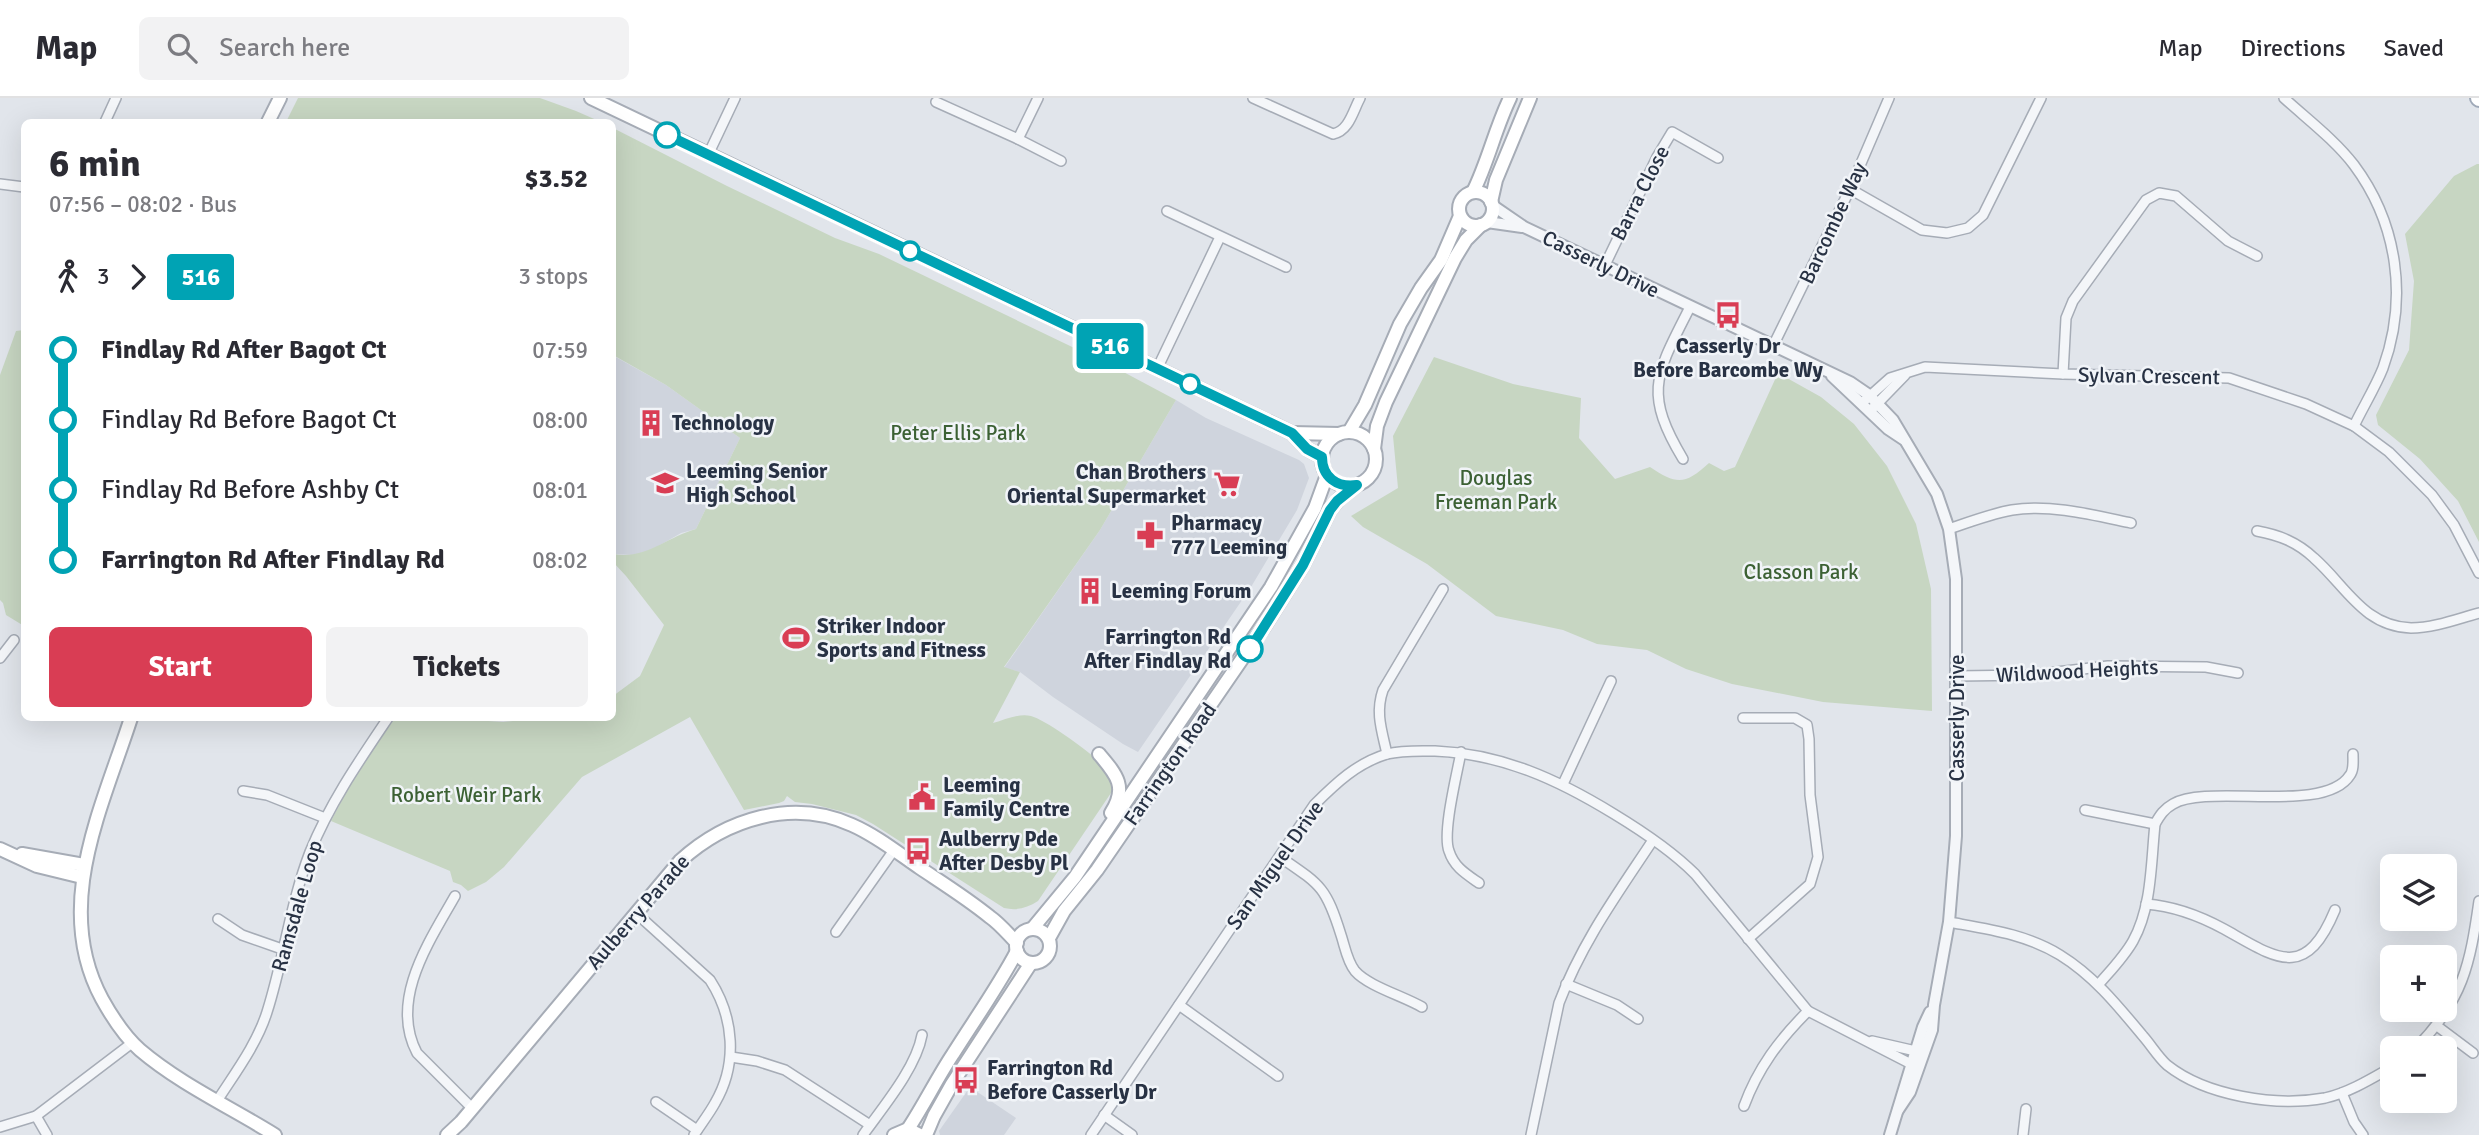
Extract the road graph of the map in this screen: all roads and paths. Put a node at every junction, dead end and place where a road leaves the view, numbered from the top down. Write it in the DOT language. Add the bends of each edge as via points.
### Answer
graph roads {
  1 [pos="116,98"];
  2 [pos="280,98"];
  3 [pos="591,98"];
  4 [pos="735,98"];
  5 [pos="1038,98"];
  6 [pos="1253,98"];
  7 [pos="1360,98"];
  8 [pos="1510,98"];
  9 [pos="1530,98"];
  10 [pos="1889,98"];
  11 [pos="2041,98"];
  12 [pos="2284,98"];
  13 [pos="936,102"];
  14 [pos="106,119"];
  15 [pos="270,119"];
  16 [pos="1018,139"];
  17 [pos="708,155"];
  18 [pos="1718,159"];
  19 [pos="1061,161"];
  20 [pos="0,184"];
  21 [pos="21,187"];
  22 [pos="1850,189"];
  23 [pos="1472,192"];
  24 [pos="1492,204"];
  25 [pos="1167,211"];
  26 [pos="1460,216"];
  27 [pos="1484,224"];
  28 [pos="1524,228"];
  29 [pos="1220,237"];
  30 [pos="2257,256"];
  31 [pos="1605,265"];
  32 [pos="1286,267"];
  33 [pos="1690,307"];
  34 [pos="1773,346"];
  35 [pos="1157,369"];
  36 [pos="2063,374"];
  37 [pos="1870,403"];
  38 [pos="2354,426"];
  39 [pos="1292,433"];
  40 [pos="1344,433"];
  41 [pos="1374,449"];
  42 [pos="1322,457"];
  43 [pos="1683,459"];
  44 [pos="1327,475"];
  45 [pos="1357,485"];
  46 [pos="2131,523"];
  47 [pos="1949,529"];
  48 [pos="2257,531"];
  49 [pos="2479,573"];
  50 [pos="1443,589"];
  51 [pos="2479,613"];
  52 [pos="14,640"];
  53 [pos="0,658"];
  54 [pos="2238,673"];
  55 [pos="1957,676"];
  56 [pos="1611,681"];
  57 [pos="1743,718"];
  58 [pos="130,721"];
  59 [pos="386,721"];
  60 [pos="1461,752"];
  61 [pos="1099,754"];
  62 [pos="1387,754"];
  63 [pos="2353,754"];
  64 [pos="1563,784"];
  65 [pos="243,790"];
  66 [pos="2085,810"];
  67 [pos="325,818"];
  68 [pos="2155,824"];
  69 [pos="1653,840"];
  70 [pos="0,849"];
  71 [pos="894,850"];
  72 [pos="1280,858"];
  73 [pos="83,871"];
  74 [pos="1075,877"];
  75 [pos="1479,883"];
  76 [pos="455,896"];
  77 [pos="2479,901"];
  78 [pos="2146,904"];
  79 [pos="2335,910"];
  80 [pos="636,913"];
  81 [pos="992,918"];
  82 [pos="218,919"];
  83 [pos="1949,922"];
  84 [pos="1030,929"];
  85 [pos="836,932"];
  86 [pos="1049,938"];
  87 [pos="1748,939"];
  88 [pos="1017,947"];
  89 [pos="282,949"];
  90 [pos="1031,963"];
  91 [pos="1566,984"];
  92 [pos="2099,984"];
  93 [pos="1178,1005"];
  94 [pos="1422,1007"];
  95 [pos="1808,1011"];
  96 [pos="1638,1019"];
  97 [pos="2437,1026"];
  98 [pos="922,1035"];
  99 [pos="2427,1036"];
  100 [pos="1867,1040"];
  101 [pos="132,1043"];
  102 [pos="1920,1052"];
  103 [pos="2473,1054"];
  104 [pos="731,1057"];
  105 [pos="1915,1066"];
  106 [pos="2380,1073"];
  107 [pos="1279,1076"];
  108 [pos="2342,1093"];
  109 [pos="217,1101"];
  110 [pos="656,1102"];
  111 [pos="1744,1106"];
  112 [pos="472,1108"];
  113 [pos="2026,1109"];
  114 [pos="36,1115"];
  115 [pos="1104,1115"];
  116 [pos="870,1125"];
  117 [pos="0,1127"];
  118 [pos="914,1132"];
  119 [pos="695,1133"];
  120 [pos="47,1135"];
  121 [pos="275,1135"];
  122 [pos="447,1135"];
  123 [pos="863,1135"];
  124 [pos="894,1135"];
  125 [pos="926,1135"];
  126 [pos="1091,1135"];
  127 [pos="1132,1135"];
  128 [pos="1531,1135"];
  129 [pos="1890,1135"];
  130 [pos="2023,1135"];
  131 [pos="2363,1135"];
  1 -- 14 [label="street"];
  2 -- 15 [label="main road"];
  3 -- 17 [label="main road"];
  4 -- 17 [label="street"];
  5 -- 16 [label="street"];
  6 -- 7 [label="street" via="1333,134 1346,126"];
  8 -- 23 [label="main road"];
  9 -- 24 [label="main road" via="1496,180"];
  10 -- 22 [label="street, Barcombe Way"];
  11 -- 22 [label="street" via="1983,215 1968,228 1947,233 1922,230"];
  12 -- 38 [label="street" via="2353,163 2378,205 2395,259 2397,306 2392,338 2382,371"];
  13 -- 16 [label="street"];
  16 -- 19 [label="street"];
  17 -- 35 [label="main road"];
  18 -- 31 [label="street, Barra Close" via="1672,132"];
  20 -- 21 [label="street"];
  22 -- 34 [label="street, Barcombe Way"];
  23 -- 24 [label="main road" via="1483,194"];
  23 -- 26 [label="main road" via="1461,201"];
  24 -- 27 [label="main road" via="1492,214"];
  24 -- 28 [label="street, Casserly Drive"];
  25 -- 29 [label="street"];
  26 -- 27 [label="main road" via="1471,226"];
  26 -- 40 [label="main road" via="1441,260 1399,324 1365,405"];
  27 -- 28 [label="street, Casserly Drive"];
  27 -- 41 [label="main road" via="1455,258 1386,402"];
  28 -- 31 [label="street, Casserly Drive"];
  29 -- 32 [label="street"];
  29 -- 35 [label="street"];
  30 -- 36 [label="street" via="2228,241 2176,196 2159,192 2146,200 2073,301 2066,317"];
  31 -- 33 [label="street, Casserly Drive"];
  33 -- 34 [label="street, Casserly Drive"];
  33 -- 43 [label="street" via="1661,366 1656,394 1662,421"];
  34 -- 37 [label="street, Casserly Drive" via="1829,373 1844,390"];
  35 -- 39 [label="main road"];
  36 -- 37 [label="street, Sylvan Crescent" via="1925,367 1890,378"];
  36 -- 38 [label="street, Sylvan Crescent" via="2229,378"];
  37 -- 47 [label="street, Casserly Drive" via="1888,429 1906,440 1937,494"];
  38 -- 49 [label="street, Sylvan Crescent" via="2389,452 2431,495 2454,525"];
  39 -- 40 [label="main road"];
  39 -- 42 [label="main road"];
  40 -- 41 [label="main road" via="1364,437"];
  40 -- 42 [label="main road" via="1327,443"];
  41 -- 45 [label="main road" via="1371,475"];
  42 -- 44 [label="main road"];
  44 -- 45 [label="main road" via="1340,485"];
  44 -- 74 [label="main road, Farrington Road" via="1315,508 1271,587"];
  45 -- 86 [label="main road, Farrington Road" via="1330,510 1272,616"];
  46 -- 47 [label="street" via="2057,509 2025,509"];
  47 -- 55 [label="street, Casserly Drive" via="1956,579"];
  48 -- 51 [label="street" via="2280,536 2305,550 2351,600 2380,621 2413,628"];
  50 -- 62 [label="street" via="1379,701"];
  52 -- 53 [label="street"];
  54 -- 55 [label="street, Wildwood Heights" via="2206,667 2108,666 2031,676"];
  55 -- 83 [label="street, Casserly Drive" via="1956,836"];
  56 -- 64 [label="street"];
  57 -- 87 [label="street" via="1795,719 1807,725 1818,856 1810,884"];
  58 -- 73 [label="main road"];
  59 -- 67 [label="street, Ramsdale Loop"];
  60 -- 62 [label="street, San Miguel Drive"];
  60 -- 64 [label="street, San Miguel Drive" via="1522,766"];
  60 -- 75 [label="street" via="1448,850 1458,868"];
  61 -- 74 [label="main road" via="1115,772 1120,793 1079,859"];
  62 -- 72 [label="street, San Miguel Drive" via="1356,767 1335,783 1314,805"];
  63 -- 68 [label="street" via="2352,773 2328,791 2271,798 2208,796 2175,802"];
  64 -- 69 [label="street, San Miguel Drive"];
  65 -- 67 [label="street"];
  66 -- 68 [label="street"];
  67 -- 89 [label="street, Ramsdale Loop" via="304,870"];
  68 -- 78 [label="street"];
  69 -- 87 [label="street, San Miguel Drive" via="1695,874"];
  69 -- 91 [label="street" via="1588,937"];
  70 -- 73 [label="main road" via="37,866"];
  71 -- 80 [label="main road, Aulberry Parade" via="835,819 787,814 751,819 725,828 691,850"];
  71 -- 81 [label="main road, Aulberry Parade"];
  71 -- 85 [label="street"];
  72 -- 93 [label="street, San Miguel Drive"];
  72 -- 94 [label="street" via="1315,881 1331,903 1356,972"];
  73 -- 101 [label="main road" via="79,915 89,973"];
  74 -- 84 [label="main road, Farrington Road"];
  76 -- 112 [label="street" via="417,972 406,1011 418,1053"];
  77 -- 97 [label="street" via="2466,973"];
  78 -- 79 [label="street" via="2197,916 2264,953 2281,957 2309,951"];
  78 -- 92 [label="street" via="2133,941"];
  80 -- 104 [label="street" via="718,992 727,1017"];
  80 -- 112 [label="main road, Aulberry Parade"];
  81 -- 84 [label="main road, Aulberry Parade"];
  81 -- 88 [label="main road, Aulberry Parade"];
  82 -- 89 [label="street" via="242,935"];
  83 -- 92 [label="street" via="2033,942 2060,955"];
  83 -- 102 [label="street, Casserly Drive"];
  84 -- 86 [label="main road"];
  84 -- 88 [label="main road" via="1020,935"];
  86 -- 90 [label="main road" via="1049,953 1042,961"];
  87 -- 95 [label="street, San Miguel Drive"];
  88 -- 90 [label="main road"];
  88 -- 118 [label="main road" via="996,989 952,1055"];
  89 -- 109 [label="street, Ramsdale Loop" via="260,1030"];
  90 -- 125 [label="main road" via="952,1084"];
  91 -- 96 [label="street"];
  91 -- 128 [label="street"];
  92 -- 108 [label="street" via="2167,1064 2211,1088 2279,1101"];
  93 -- 107 [label="street"];
  93 -- 115 [label="street, San Miguel Drive"];
  95 -- 100 [label="street, San Miguel Drive"];
  95 -- 111 [label="street" via="1754,1079"];
  97 -- 99 [label="street"];
  97 -- 103 [label="street"];
  98 -- 116 [label="street" via="912,1063"];
  100 -- 102 [label="street, San Miguel Drive"];
  100 -- 105 [label="street, San Miguel Drive"];
  101 -- 109 [label="main road"];
  101 -- 114 [label="street"];
  102 -- 105 [label="street, Casserly Drive"];
  104 -- 116 [label="street" via="785,1070"];
  104 -- 119 [label="street" via="723,1089"];
  105 -- 129 [label="street, Casserly Drive"];
  106 -- 108 [label="street"];
  108 -- 131 [label="street"];
  109 -- 121 [label="main road"];
  110 -- 119 [label="street"];
  112 -- 122 [label="main road, Aulberry Parade"];
  113 -- 130 [label="street"];
  114 -- 117 [label="street"];
  114 -- 120 [label="street"];
  115 -- 126 [label="street, San Miguel Drive"];
  115 -- 127 [label="street"];
  116 -- 123 [label="street"];
  118 -- 124 [label="main road"];
}
